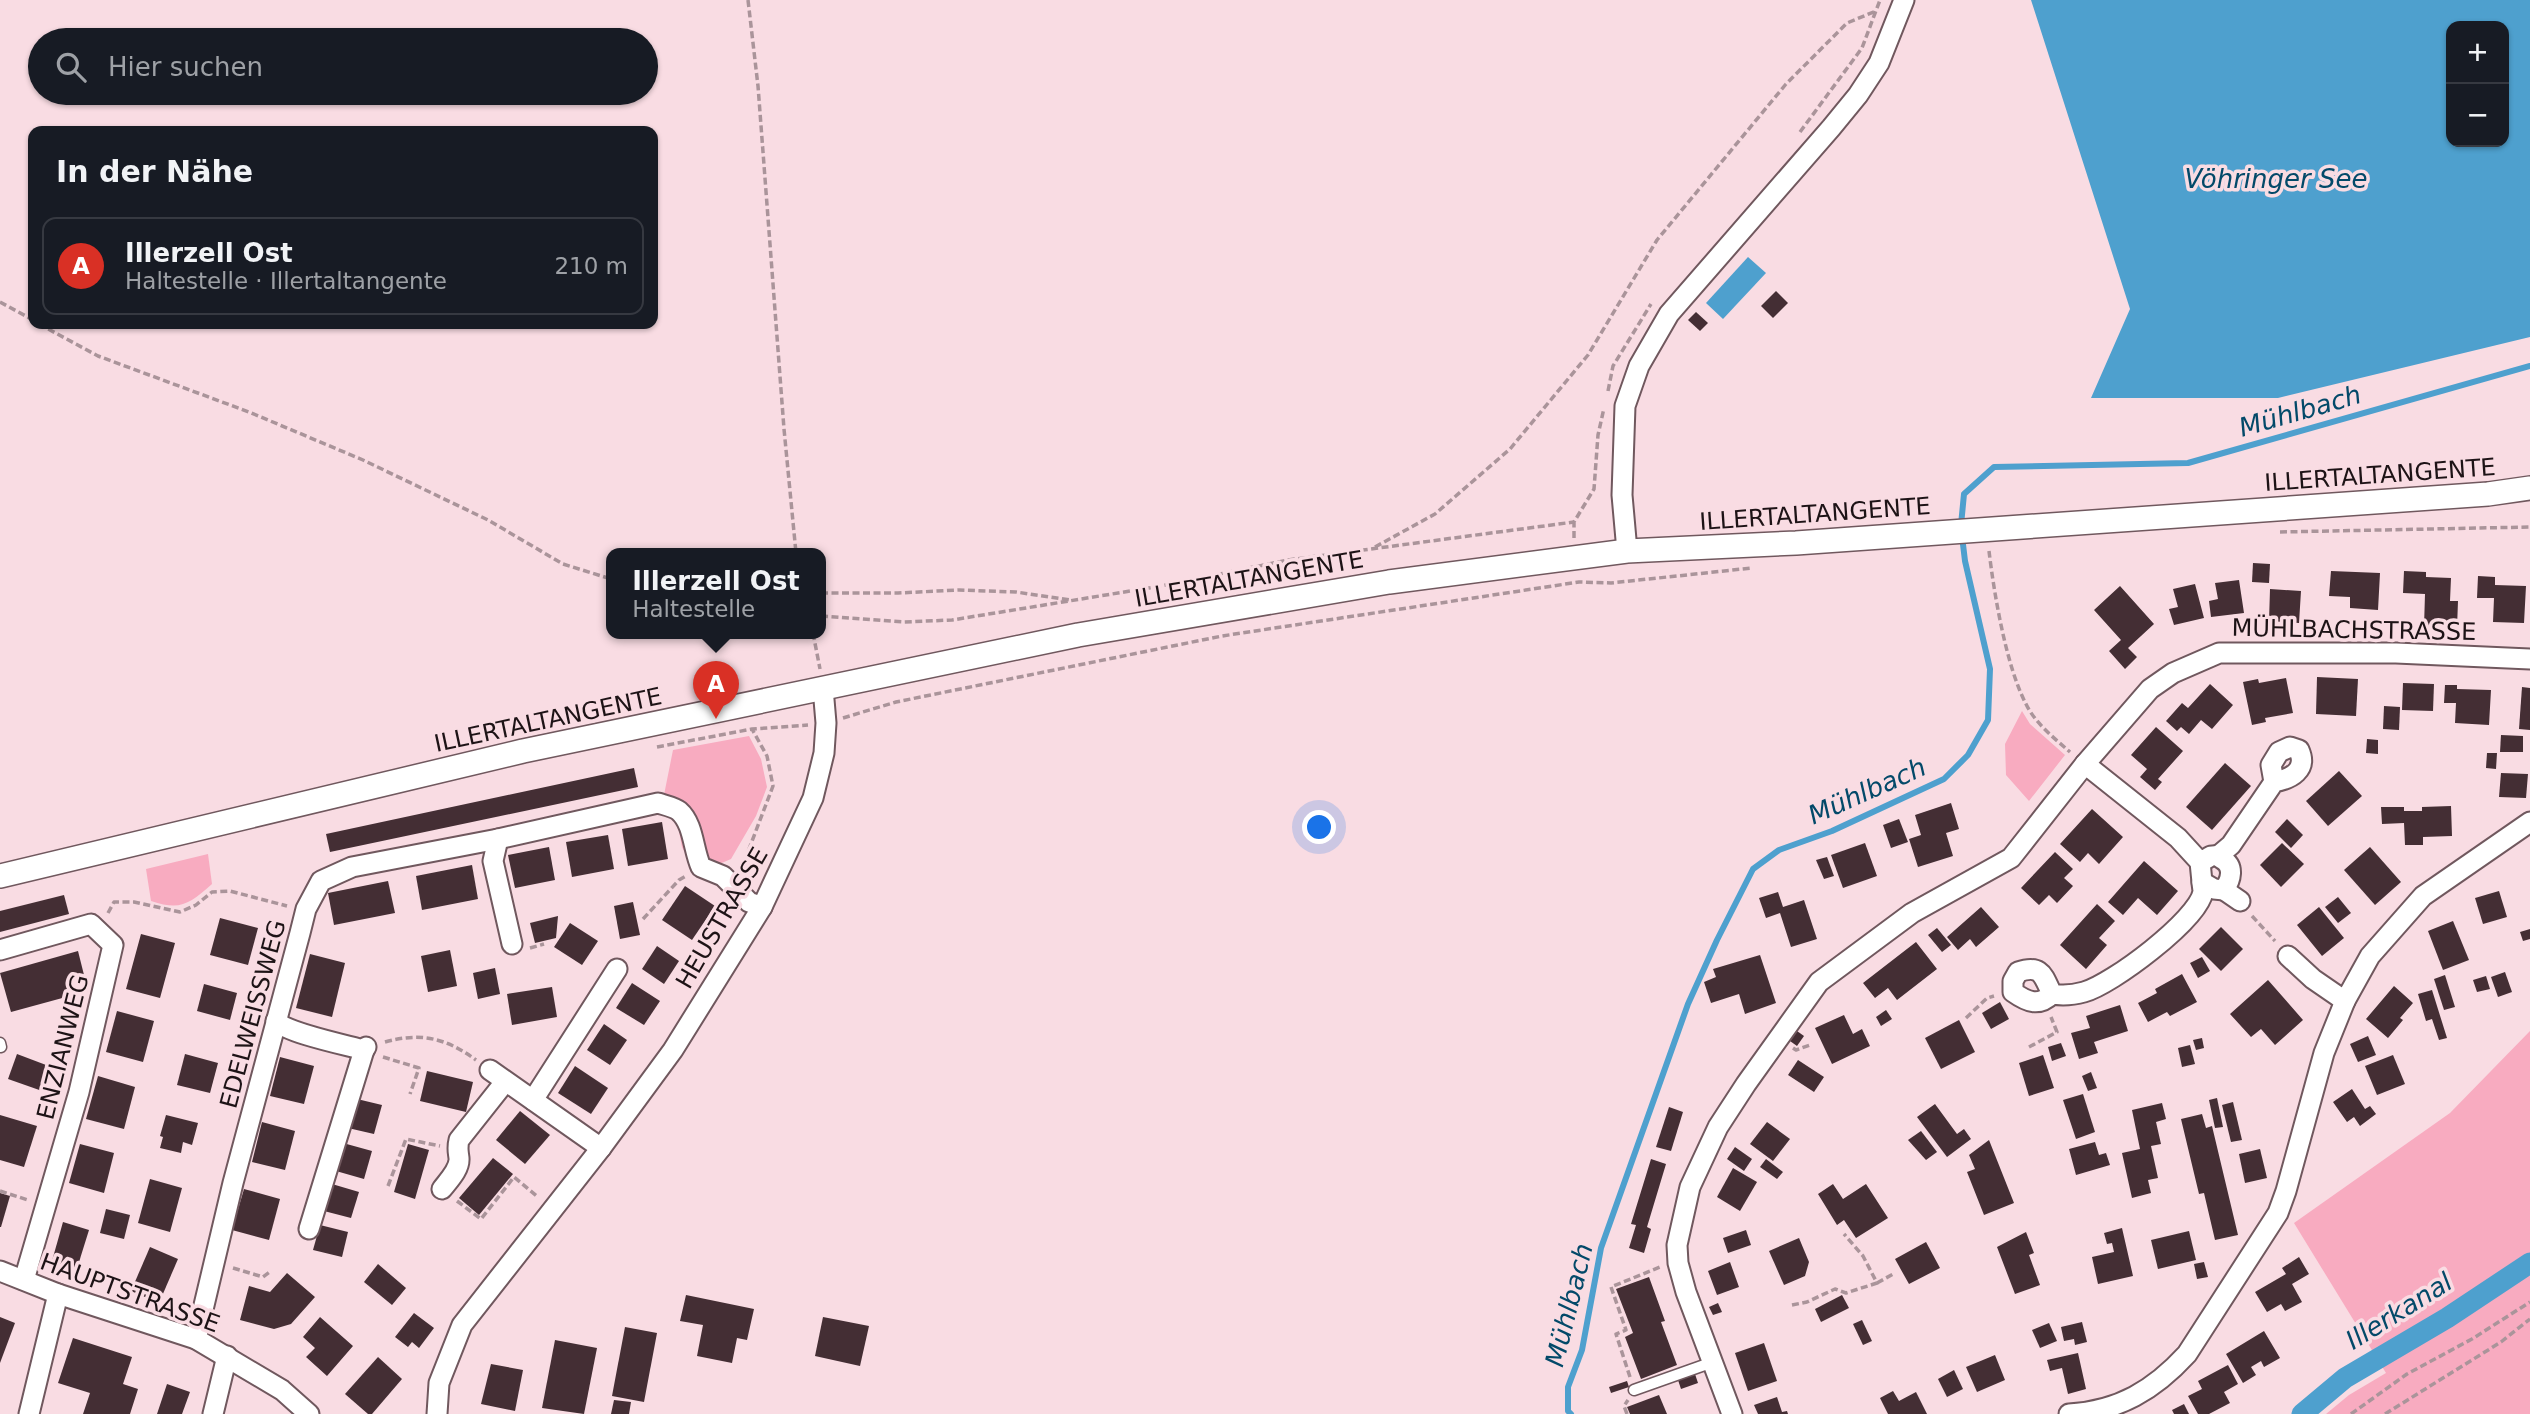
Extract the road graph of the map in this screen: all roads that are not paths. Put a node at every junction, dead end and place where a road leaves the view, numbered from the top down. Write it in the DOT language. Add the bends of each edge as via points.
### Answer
graph roads {
  1 [pos="1904,0"];
  2 [pos="2530,488"];
  3 [pos="1627,551"];
  4 [pos="2530,659"];
  5 [pos="824,688"];
  6 [pos="2085,764"];
  7 [pos="2274,782"];
  8 [pos="2530,822"];
  9 [pos="498,839"];
  10 [pos="2207,867"];
  11 [pos="0,876"];
  12 [pos="762,907"];
  13 [pos="512,944"];
  14 [pos="0,950"];
  15 [pos="2288,956"];
  16 [pos="617,969"];
  17 [pos="2048,998"];
  18 [pos="2345,1001"];
  19 [pos="276,1021"];
  20 [pos="533,1100"];
  21 [pos="601,1148"];
  22 [pos="442,1189"];
  23 [pos="309,1229"];
  24 [pos="0,1271"];
  25 [pos="24,1280"];
  26 [pos="58,1294"];
  27 [pos="196,1339"];
  28 [pos="227,1356"];
  29 [pos="1713,1362"];
  30 [pos="1634,1390"];
  31 [pos="29,1414"];
  32 [pos="213,1414"];
  33 [pos="309,1414"];
  34 [pos="437,1414"];
  35 [pos="1732,1414"];
  36 [pos="2069,1414"];
  1 -- 3 [label="street" via="1879,63 1858,95 1669,314 1639,366 1625,406 1622,495"];
  2 -- 3 [label="street, ILLERTALTANGENTE"];
  3 -- 5 [label="street, ILLERTALTANGENTE" via="1375,584 1078,635"];
  4 -- 6 [label="street, MÜHLBACHSTRASSE" via="2219,653 2173,673 2150,689"];
  5 -- 11 [label="street, ILLERTALTANGENTE" via="523,751"];
  5 -- 12 [label="street, HEUSTRASSE" via="824,753 813,799"];
  6 -- 10 [label="street"];
  6 -- 29 [label="street, MÜHLBACHSTRASSE" via="2011,858 1912,913 1819,982 1712,1138 1690,1187 1676,1245 1686,1292"];
  7 -- 10 [label="street" via="2231,845"];
  8 -- 18 [label="street" via="2423,896 2370,956"];
  9 -- 12 [label="street, EDELWEISSWEG" via="658,803 678,810 689,827 701,867 723,876 750,902"];
  9 -- 13 [label="street" via="493,861"];
  9 -- 19 [label="street, EDELWEISSWEG" via="352,867 321,881 306,909"];
  10 -- 10 [label="street" via="2214,890 2232,895 2228,862"];
  10 -- 17 [label="street" via="2196,906 2162,942 2107,982"];
  12 -- 21 [label="street, HEUSTRASSE" via="673,1050"];
  14 -- 25 [label="street, ENZIANWEG" via="92,924 113,945 79,1092"];
  15 -- 18 [label="street"];
  16 -- 20 [label="street"];
  17 -- 17 [label="street" via="2046,979 2039,971 2018,972 2013,992 2036,1003"];
  18 -- 36 [label="street" via="2324,1053 2278,1213 2198,1339 2170,1373 2144,1392 2110,1408"];
  19 -- 23 [label="street" via="365,1049"];
  19 -- 27 [label="street, EDELWEISSWEG"];
  20 -- 21 [label="street"];
  20 -- 22 [label="street" via="497,1076 456,1149 458,1167"];
  21 -- 34 [label="street, HEUSTRASSE" via="462,1325 439,1383"];
  24 -- 25 [label="street, HAUPTSTRASSE"];
  25 -- 26 [label="street, HAUPTSTRASSE"];
  26 -- 27 [label="street, HAUPTSTRASSE"];
  26 -- 31 [label="street"];
  27 -- 28 [label="street, HAUPTSTRASSE"];
  28 -- 32 [label="street"];
  28 -- 33 [label="street, HAUPTSTRASSE" via="282,1390"];
  29 -- 30 [label="lane"];
  29 -- 35 [label="street, MÜHLBACHSTRASSE"];
}
